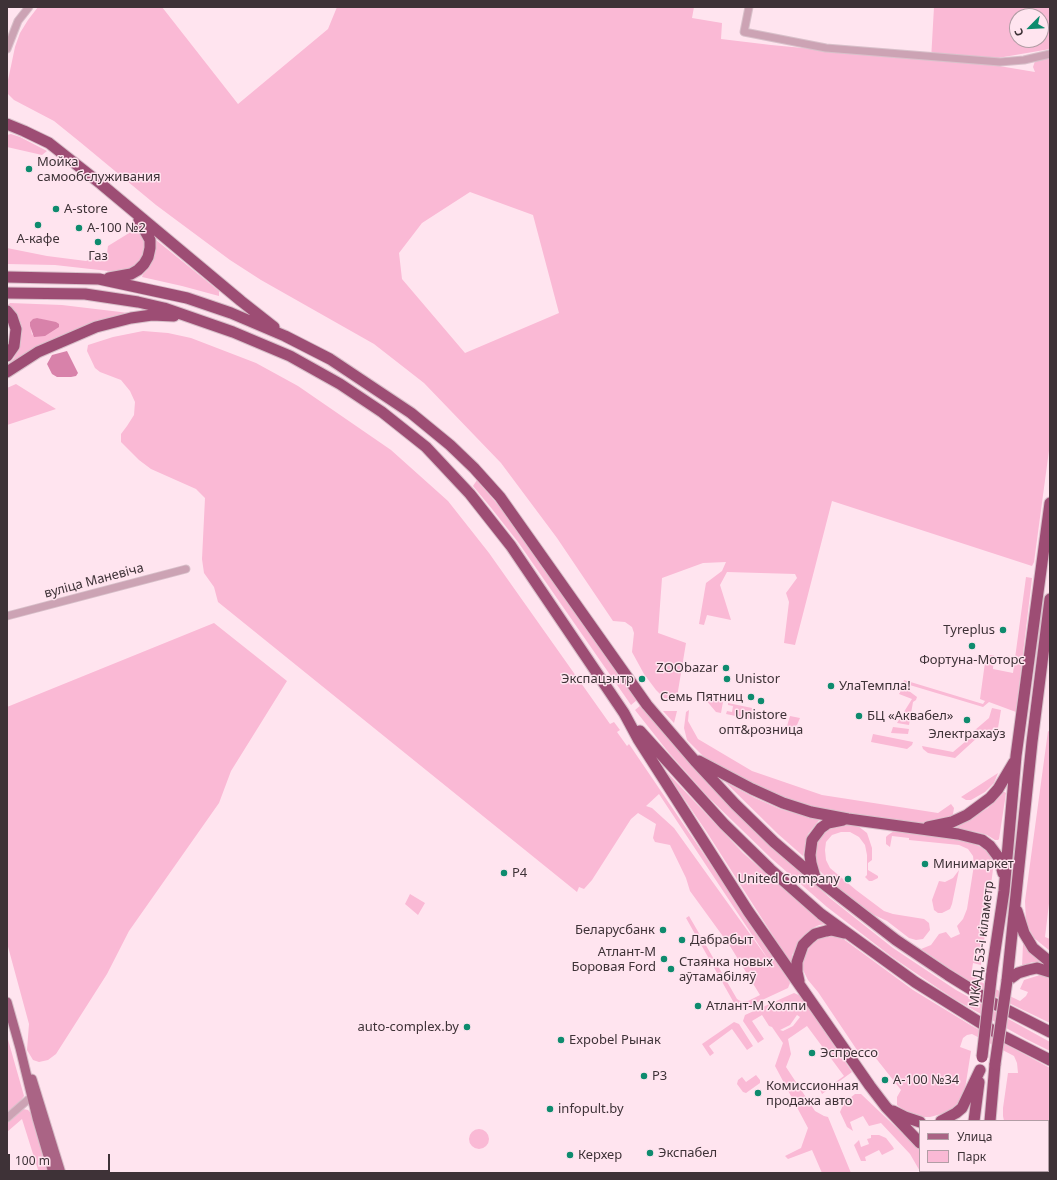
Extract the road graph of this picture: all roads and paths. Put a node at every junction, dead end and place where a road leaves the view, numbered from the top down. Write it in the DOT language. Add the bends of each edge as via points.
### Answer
graph roads {
  1 [pos="29,7"];
  2 [pos="749,7"];
  3 [pos="7,49"];
  4 [pos="1050,54"];
  5 [pos="7,119"];
  6 [pos="7,124"];
  7 [pos="24,131"];
  8 [pos="132,209"];
  9 [pos="7,272"];
  10 [pos="7,277"];
  11 [pos="25,277"];
  12 [pos="99,279"];
  13 [pos="7,293"];
  14 [pos="7,311"];
  15 [pos="191,317"];
  16 [pos="285,336"];
  17 [pos="7,356"];
  18 [pos="7,372"];
  19 [pos="1050,503"];
  20 [pos="186,569"];
  21 [pos="1050,599"];
  22 [pos="7,616"];
  23 [pos="624,713"];
  24 [pos="689,754"];
  25 [pos="1016,756"];
  26 [pos="848,819"];
  27 [pos="917,829"];
  28 [pos="816,878"];
  29 [pos="1004,891"];
  30 [pos="1016,905"];
  31 [pos="847,933"];
  32 [pos="1050,962"];
  33 [pos="1050,972"];
  34 [pos="1007,981"];
  35 [pos="801,985"];
  36 [pos="7,1002"];
  37 [pos="1050,1032"];
  38 [pos="1050,1060"];
  39 [pos="980,1070"];
  40 [pos="993,1090"];
  41 [pos="34,1095"];
  42 [pos="886,1107"];
  43 [pos="7,1118"];
  44 [pos="943,1120"];
  45 [pos="974,1120"];
  46 [pos="990,1120"];
  47 [pos="999,1120"];
  48 [pos="919,1122"];
  49 [pos="919,1141"];
  50 [pos="53,1173"];
  51 [pos="61,1173"];
  1 -- 3 [label="street" via="18,21"];
  2 -- 4 [label="street" via="744,32 826,48 1000,62"];
  5 -- 7 [label="street"];
  6 -- 7 [label="highway"];
  7 -- 8 [label="highway" via="49,143"];
  8 -- 12 [label="highway" via="150,240 148,257 144,264 131,274"];
  8 -- 16 [label="highway"];
  9 -- 11 [label="highway"];
  10 -- 11 [label="highway"];
  11 -- 12 [label="highway"];
  12 -- 16 [label="highway" via="187,298"];
  13 -- 15 [label="highway" via="85,294 138,302"];
  14 -- 17 [label="highway" via="16,329 14,346"];
  15 -- 18 [label="highway" via="152,315 115,322 46,348"];
  15 -- 23 [label="highway" via="290,356 340,384 382,412 426,447 470,494 511,546"];
  16 -- 24 [label="highway" via="330,359 387,396 450,445 474,468 500,497 643,699"];
  19 -- 25 [label="highway, МКАД, 53-і кіламетр"];
  20 -- 22 [label="street, вуліца Маневіча"];
  21 -- 30 [label="highway" via="1032,742"];
  23 -- 31 [label="highway" via="724,824 770,869 821,914"];
  23 -- 35 [label="highway" via="748,911"];
  24 -- 26 [label="highway" via="783,803 811,812"];
  24 -- 28 [label="highway" via="735,804"];
  25 -- 27 [label="highway" via="998,790 967,815 952,822"];
  25 -- 29 [label="highway, МКАД, 53-і кіламетр"];
  26 -- 27 [label="highway"];
  26 -- 28 [label="highway" via="828,823 812,840 810,855"];
  27 -- 29 [label="highway" via="982,840 999,858"];
  28 -- 37 [label="highway" via="896,940 948,975 993,1003"];
  29 -- 39 [label="highway, МКАД, 53-і кіламетр, bridge"];
  30 -- 32 [label="highway" via="1024,933 1033,948"];
  30 -- 34 [label="highway"];
  31 -- 35 [label="highway" via="831,930 809,939 797,962"];
  31 -- 38 [label="highway" via="916,982 995,1032"];
  33 -- 34 [label="highway" via="1037,968 1018,973"];
  34 -- 40 [label="highway, bridge"];
  35 -- 42 [label="highway"];
  36 -- 41 [label="main road"];
  39 -- 44 [label="highway" via="962,1108"];
  39 -- 45 [label="highway, МКАД, 53-і кіламетр"];
  40 -- 46 [label="highway"];
  40 -- 47 [label="highway"];
  41 -- 43 [label="street"];
  41 -- 50 [label="main road"];
  41 -- 51 [label="main road"];
  42 -- 48 [label="highway"];
  42 -- 49 [label="highway"];
}
